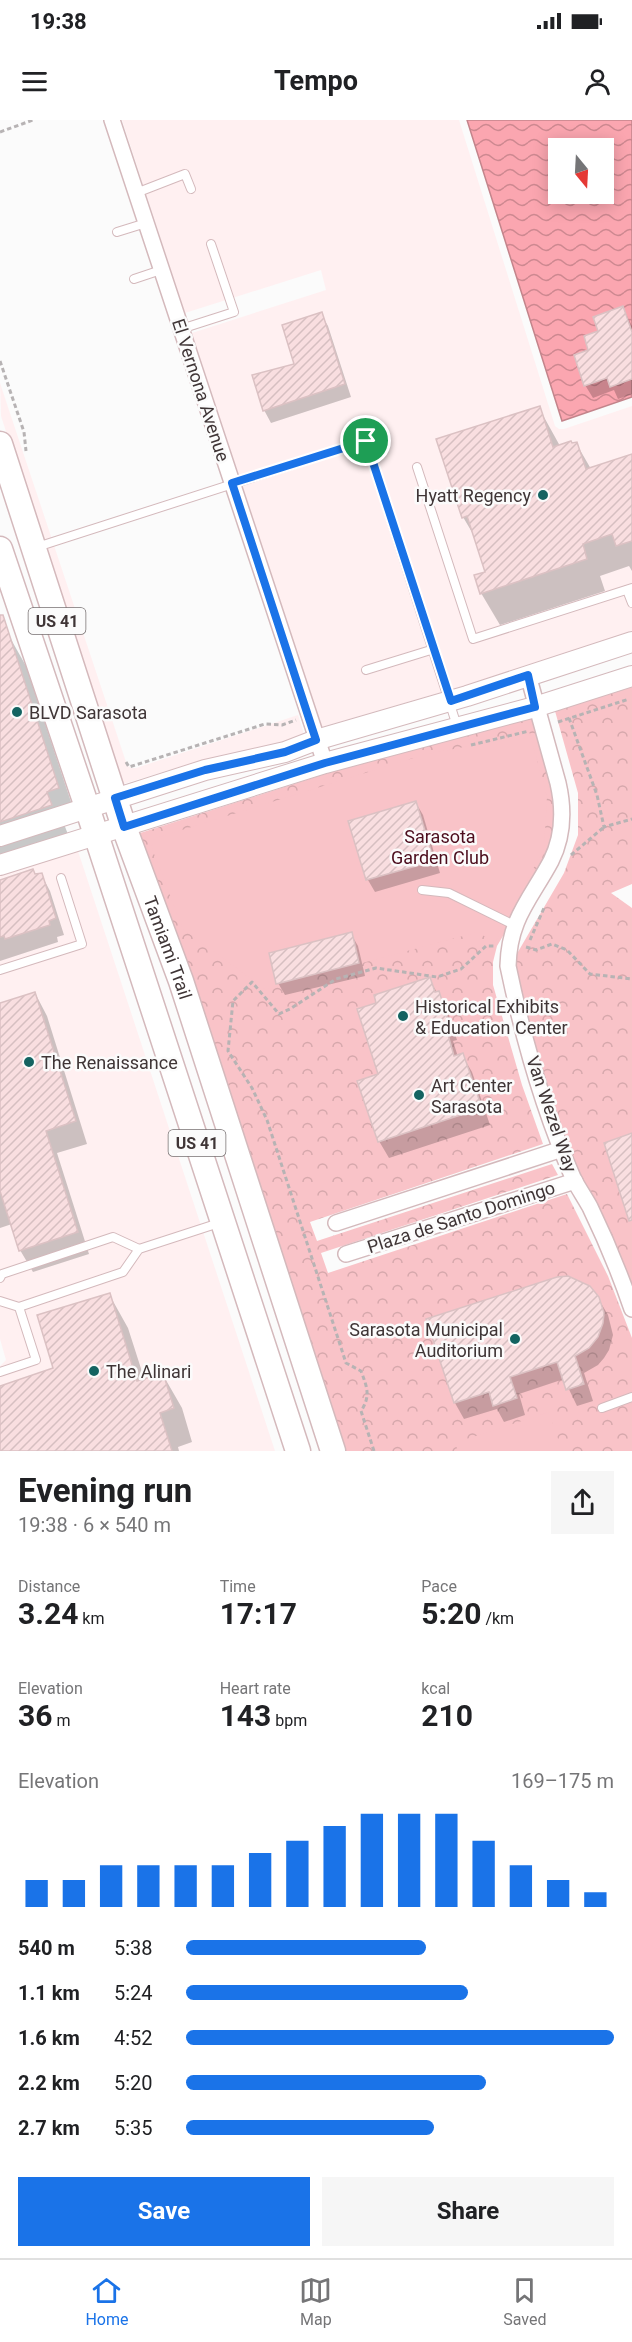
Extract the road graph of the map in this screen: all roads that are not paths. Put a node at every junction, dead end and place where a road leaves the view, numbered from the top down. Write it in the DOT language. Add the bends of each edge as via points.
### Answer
graph roads {
  1 [pos="112,120"];
  2 [pos="191,189"];
  3 [pos="136,193"];
  4 [pos="146,223"];
  5 [pos="117,232"];
  6 [pos="211,244"];
  7 [pos="161,270"];
  8 [pos="134,279"];
  9 [pos="181,329"];
  10 [pos="0,444"];
  11 [pos="417,466"];
  12 [pos="232,483"];
  13 [pos="33,548"];
  14 [pos="0,549"];
  15 [pos="630,589"];
  16 [pos="7,592"];
  17 [pos="632,603"];
  18 [pos="632,642"];
  19 [pos="434,649"];
  20 [pos="366,670"];
  21 [pos="528,675"];
  22 [pos="632,676"];
  23 [pos="451,701"];
  24 [pos="535,707"];
  25 [pos="458,727"];
  26 [pos="316,740"];
  27 [pos="325,763"];
  28 [pos="115,798"];
  29 [pos="87,807"];
  30 [pos="124,827"];
  31 [pos="95,834"];
  32 [pos="0,836"];
  33 [pos="0,865"];
  34 [pos="61,878"];
  35 [pos="422,890"];
  36 [pos="514,925"];
  37 [pos="0,970"];
  38 [pos="562,1149"];
  39 [pos="575,1181"];
  40 [pos="223,1222"];
  41 [pos="336,1223"];
  42 [pos="139,1249"];
  43 [pos="346,1254"];
  44 [pos="1,1273"];
  45 [pos="0,1301"];
  46 [pos="19,1307"];
  47 [pos="632,1309"];
  48 [pos="0,1372"];
  49 [pos="632,1397"];
  50 [pos="602,1408"];
  51 [pos="298,1451"];
  52 [pos="333,1451"];
  1 -- 3 [label="street, El Vernona Avenue"];
  2 -- 3 [label="lane" via="185,174"];
  3 -- 4 [label="street, El Vernona Avenue"];
  4 -- 5 [label="lane"];
  4 -- 7 [label="street, El Vernona Avenue"];
  6 -- 9 [label="lane" via="234,312"];
  7 -- 8 [label="lane"];
  7 -- 9 [label="street, El Vernona Avenue"];
  9 -- 12 [label="street, El Vernona Avenue"];
  10 -- 13 [label="main road, Tamiami Trail / US 41"];
  11 -- 15 [label="lane" via="473,639"];
  12 -- 13 [label="lane"];
  12 -- 19 [label="lane" via="366,441"];
  12 -- 26 [label="street, El Vernona Avenue"];
  13 -- 28 [label="main road, Tamiami Trail / US 41"];
  14 -- 16 [label="main road, Tamiami Trail / US 41"];
  15 -- 17 [label="lane"];
  16 -- 29 [label="main road, Tamiami Trail / US 41"];
  18 -- 21 [label="street"];
  19 -- 20 [label="lane"];
  19 -- 23 [label="lane"];
  21 -- 23 [label="street"];
  21 -- 24 [label="street, Van Wezel Way"];
  22 -- 24 [label="street"];
  23 -- 25 [label="lane"];
  23 -- 26 [label="street"];
  24 -- 25 [label="street"];
  24 -- 36 [label="street, Van Wezel Way" via="558,783 561,828 556,851"];
  25 -- 27 [label="street"];
  26 -- 27 [label="street, El Vernona Avenue"];
  26 -- 28 [label="street"];
  27 -- 30 [label="street"];
  28 -- 29 [label="street"];
  28 -- 30 [label="main road, Tamiami Trail / US 41"];
  29 -- 31 [label="main road, Tamiami Trail / US 41"];
  29 -- 32 [label="street"];
  30 -- 31 [label="street"];
  30 -- 52 [label="main road, Tamiami Trail / US 41" via="181,981"];
  31 -- 33 [label="street"];
  31 -- 40 [label="main road, Tamiami Trail / US 41"];
  34 -- 37 [label="lane" via="82,944"];
  35 -- 36 [label="lane" via="449,894"];
  36 -- 38 [label="street, Van Wezel Way" via="508,966 512,988 538,1082"];
  38 -- 39 [label="street, Van Wezel Way"];
  38 -- 41 [label="street, Plaza de Santo Domingo"];
  39 -- 43 [label="street, Plaza de Santo Domingo"];
  39 -- 47 [label="street, Van Wezel Way" via="590,1206"];
  40 -- 42 [label="lane"];
  40 -- 51 [label="main road, Tamiami Trail / US 41"];
  42 -- 44 [label="lane" via="113,1237"];
  42 -- 46 [label="lane" via="123,1272"];
  45 -- 46 [label="lane"];
  46 -- 48 [label="lane" via="36,1360"];
  49 -- 50 [label="lane"];
}
